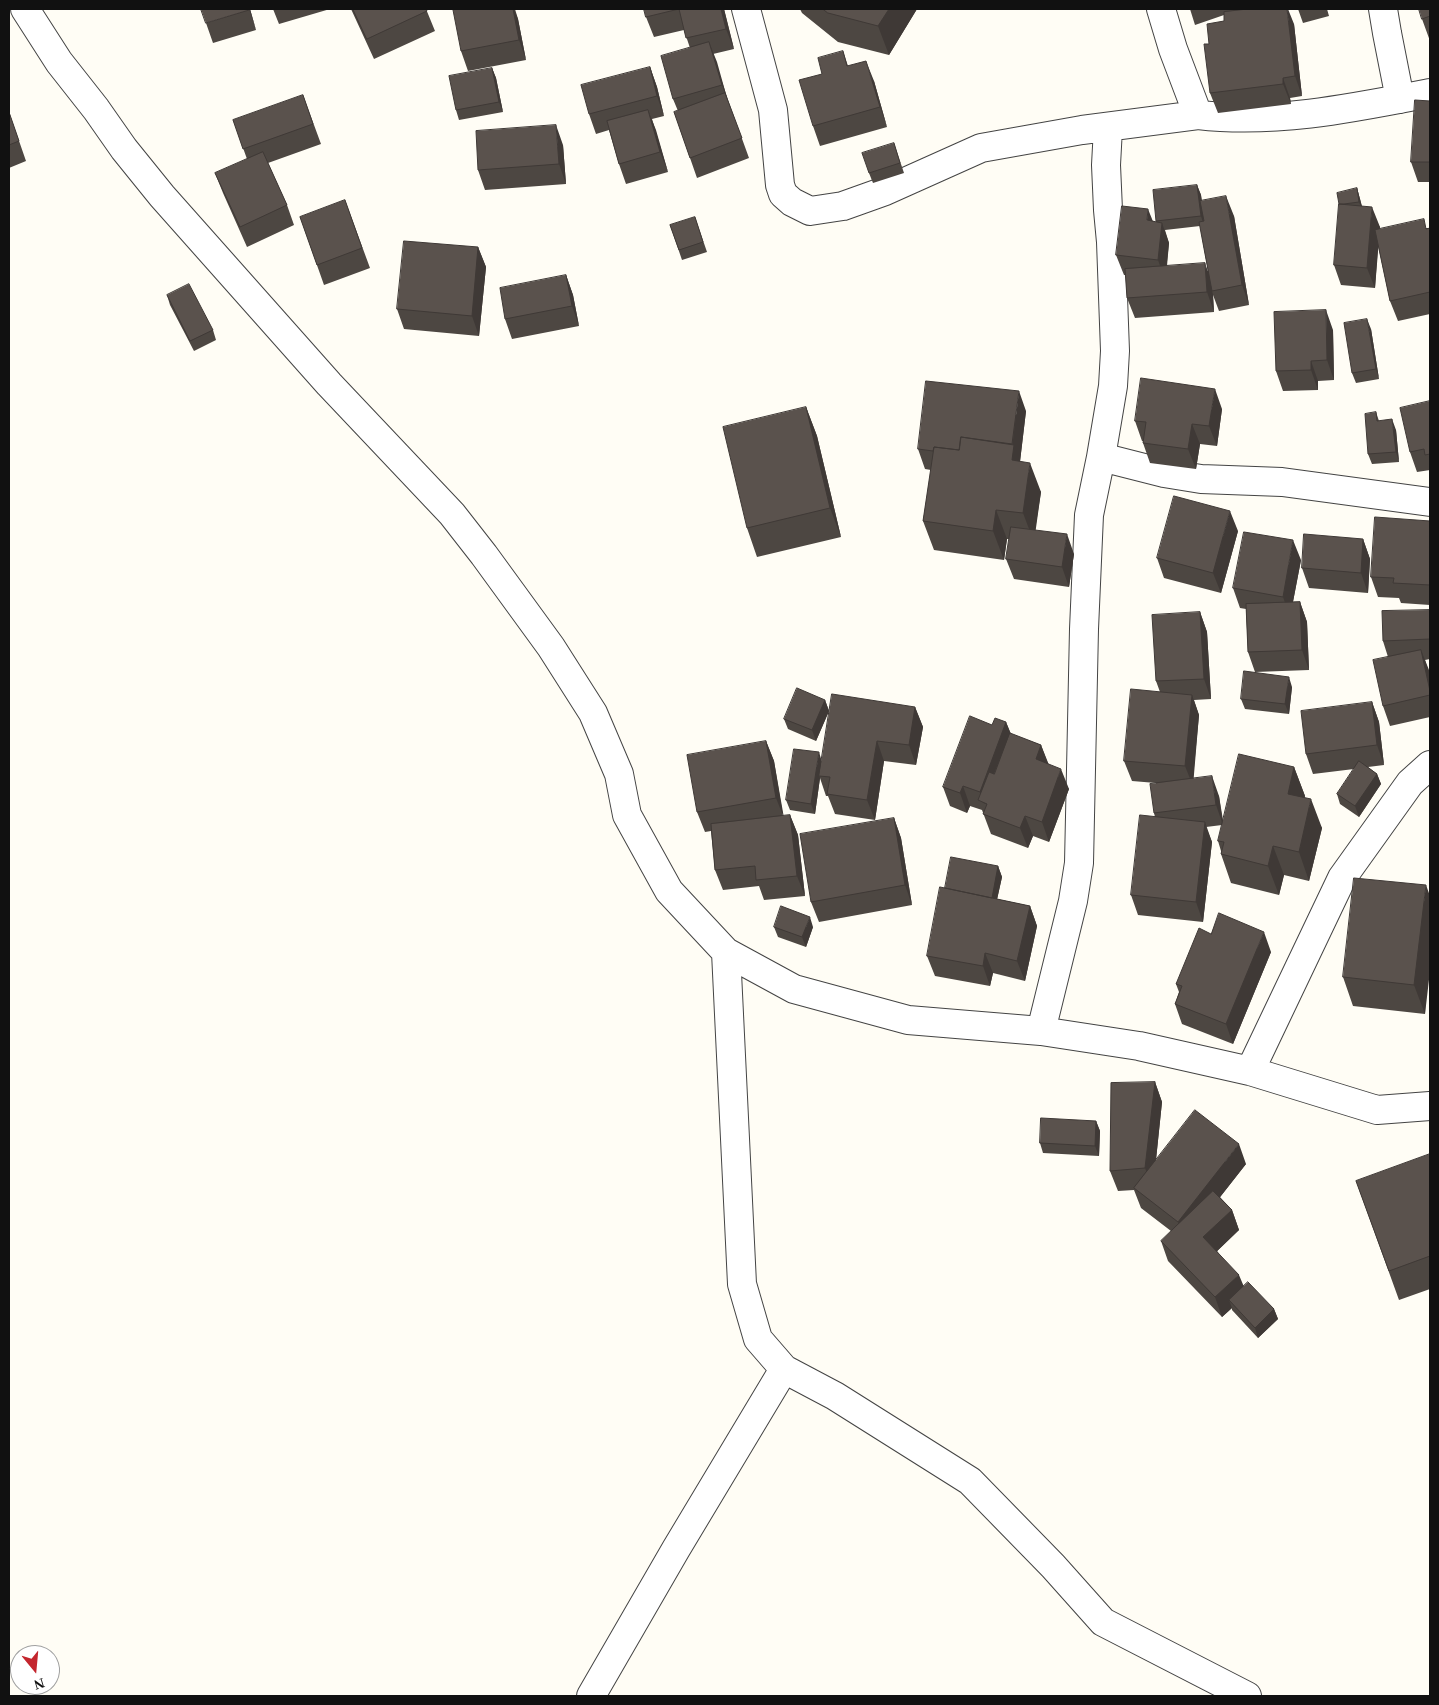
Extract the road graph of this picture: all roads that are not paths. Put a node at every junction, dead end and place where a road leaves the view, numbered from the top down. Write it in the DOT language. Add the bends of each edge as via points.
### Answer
graph roads {
  1 [pos="24,9"];
  2 [pos="746,9"];
  3 [pos="1161,9"];
  4 [pos="1383,9"];
  5 [pos="1430,93"];
  6 [pos="1400,99"];
  7 [pos="1198,115"];
  8 [pos="1108,128"];
  9 [pos="1101,457"];
  10 [pos="1430,502"];
  11 [pos="1430,764"];
  12 [pos="726,952"];
  13 [pos="1041,1031"];
  14 [pos="1250,1070"];
  15 [pos="1430,1106"];
  16 [pos="784,1369"];
  17 [pos="591,1696"];
  18 [pos="1247,1696"];
  1 -- 12 [label="street" via="59,62 162,196 329,384 452,514 484,555 594,713 619,774 627,815 669,890"];
  2 -- 8 [label="street" via="773,110 780,185 783,194 792,202 810,211 843,206 885,191 981,148"];
  3 -- 7 [label="street"];
  4 -- 6 [label="street"];
  5 -- 6 [label="street"];
  6 -- 7 [label="street" via="1313,114 1258,119"];
  7 -- 8 [label="street"];
  8 -- 9 [label="street" via="1107,183 1115,351"];
  9 -- 10 [label="street" via="1202,479 1282,482"];
  9 -- 13 [label="street" via="1088,515 1079,862"];
  11 -- 14 [label="street" via="1410,783 1342,878"];
  12 -- 13 [label="street" via="794,989 908,1020"];
  12 -- 16 [label="street" via="742,1284 758,1339"];
  13 -- 14 [label="street" via="1139,1046"];
  14 -- 15 [label="street" via="1377,1110"];
  16 -- 17 [label="street"];
  16 -- 18 [label="street" via="835,1396 970,1481 1103,1622"];
}
